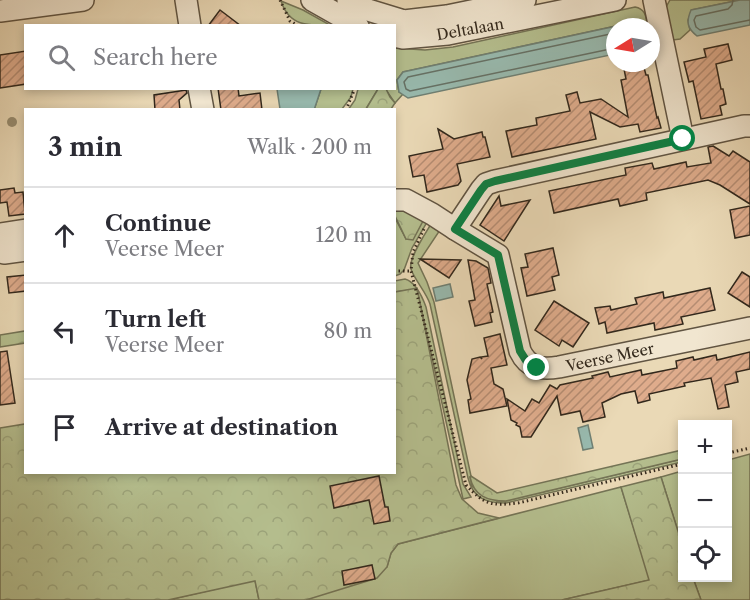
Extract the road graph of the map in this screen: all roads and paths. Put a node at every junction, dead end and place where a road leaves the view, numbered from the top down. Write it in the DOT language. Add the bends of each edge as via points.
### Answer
graph roads {
  1 [pos="75,0"];
  2 [pos="186,0"];
  3 [pos="280,0"];
  4 [pos="312,0"];
  5 [pos="348,0"];
  6 [pos="525,0"];
  7 [pos="615,0"];
  8 [pos="654,0"];
  9 [pos="0,11"];
  10 [pos="190,24"];
  11 [pos="296,24"];
  12 [pos="354,24"];
  13 [pos="396,36"];
  14 [pos="199,90"];
  15 [pos="354,90"];
  16 [pos="202,108"];
  17 [pos="347,108"];
  18 [pos="750,126"];
  19 [pos="683,139"];
  20 [pos="396,200"];
  21 [pos="432,214"];
  22 [pos="455,229"];
  23 [pos="24,230"];
  24 [pos="24,250"];
  25 [pos="396,271"];
  26 [pos="411,271"];
  27 [pos="750,327"];
  28 [pos="750,448"];
  29 [pos="732,452"];
  30 [pos="678,465"];
  1 -- 9 [label="street"];
  2 -- 10 [label="street"];
  3 -- 11 [label="path"];
  4 -- 12 [label="street"];
  5 -- 6 [label="street, Deltalaan" via="404,21"];
  7 -- 13 [label="street, Deltalaan" via="448,34"];
  8 -- 19 [label="street"];
  14 -- 16 [label="street"];
  15 -- 17 [label="path"];
  18 -- 19 [label="street"];
  19 -- 22 [label="street" via="486,184"];
  20 -- 21 [label="street" via="406,200"];
  21 -- 22 [label="street"];
  21 -- 26 [label="path" via="413,252"];
  22 -- 27 [label="street, Veerse Meer" via="498,255 520,351 537,368 549,369"];
  23 -- 24 [label="street" via="2,234 4,253"];
  25 -- 26 [label="path"];
  26 -- 30 [label="path" via="466,485 479,499 496,506 518,503"];
  28 -- 29 [label="path"];
}
